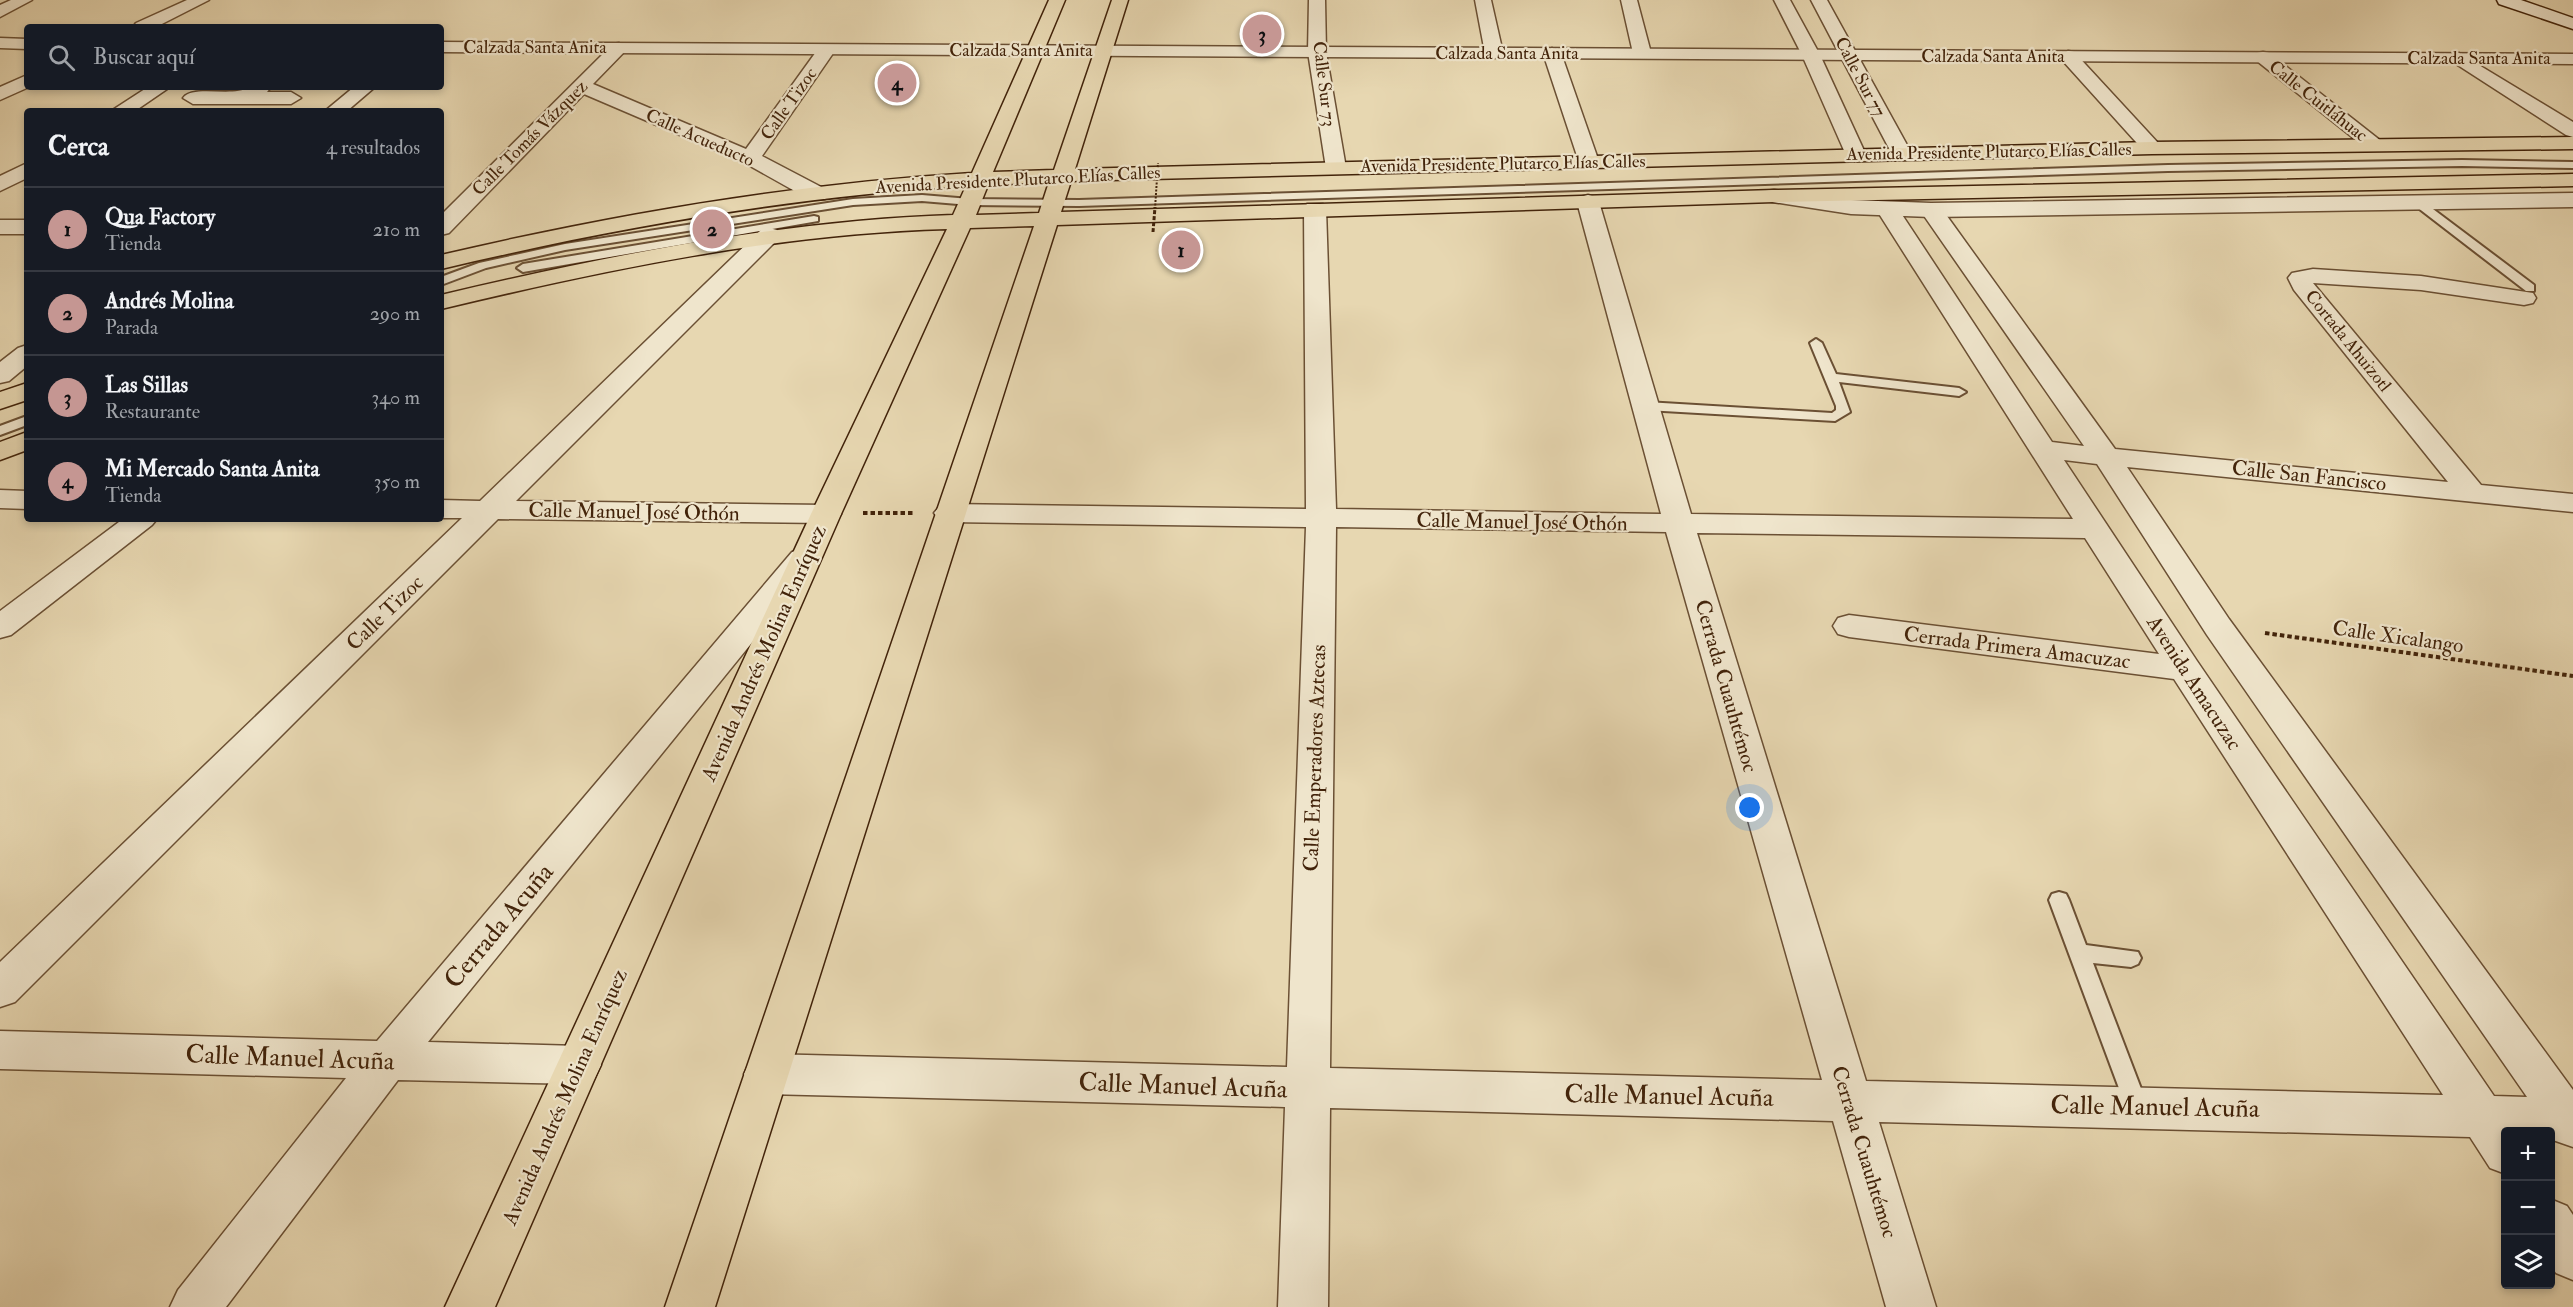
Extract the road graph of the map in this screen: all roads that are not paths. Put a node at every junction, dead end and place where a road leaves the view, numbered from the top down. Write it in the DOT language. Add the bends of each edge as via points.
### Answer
graph roads {
  1 [pos="24,0"];
  2 [pos="201,0"];
  3 [pos="1057,0"];
  4 [pos="1120,0"];
  5 [pos="1317,0"];
  6 [pos="1482,0"];
  7 [pos="1629,0"];
  8 [pos="1782,0"];
  9 [pos="1818,0"];
  10 [pos="2505,0"];
  11 [pos="0,12"];
  12 [pos="149,24"];
  13 [pos="2573,24"];
  14 [pos="0,43"];
  15 [pos="24,44"];
  16 [pos="444,46"];
  17 [pos="619,48"];
  18 [pos="827,49"];
  19 [pos="1036,50"];
  20 [pos="1104,51"];
  21 [pos="1317,52"];
  22 [pos="1494,53"];
  23 [pos="1552,53"];
  24 [pos="1642,54"];
  25 [pos="1811,55"];
  26 [pos="1849,55"];
  27 [pos="2068,56"];
  28 [pos="2263,57"];
  29 [pos="2459,58"];
  30 [pos="2573,59"];
  31 [pos="24,82"];
  32 [pos="581,86"];
  33 [pos="156,90"];
  34 [pos="258,90"];
  35 [pos="362,90"];
  36 [pos="0,94"];
  37 [pos="193,98"];
  38 [pos="246,98"];
  39 [pos="291,98"];
  40 [pos="127,108"];
  41 [pos="339,108"];
  42 [pos="2573,131"];
  43 [pos="2573,143"];
  44 [pos="2374,145"];
  45 [pos="2152,148"];
  46 [pos="1902,154"];
  47 [pos="2573,154"];
  48 [pos="1856,155"];
  49 [pos="750,158"];
  50 [pos="1589,162"];
  51 [pos="2462,163"];
  52 [pos="2573,165"];
  53 [pos="1336,168"];
  54 [pos="24,171"];
  55 [pos="1060,176"];
  56 [pos="980,180"];
  57 [pos="2573,180"];
  58 [pos="0,185"];
  59 [pos="817,194"];
  60 [pos="1774,196"];
  61 [pos="2573,200"];
  62 [pos="1588,202"];
  63 [pos="2417,202"];
  64 [pos="1315,209"];
  65 [pos="1887,209"];
  66 [pos="1931,210"];
  67 [pos="1049,211"];
  68 [pos="966,212"];
  69 [pos="444,225"];
  70 [pos="0,227"];
  71 [pos="24,227"];
  72 [pos="769,236"];
  73 [pos="444,261"];
  74 [pos="444,282"];
  75 [pos="2527,293"];
  76 [pos="444,301"];
  77 [pos="1816,343"];
  78 [pos="24,355"];
  79 [pos="0,375"];
  80 [pos="1831,377"];
  81 [pos="24,392"];
  82 [pos="1959,392"];
  83 [pos="0,401"];
  84 [pos="1646,406"];
  85 [pos="24,421"];
  86 [pos="0,430"];
  87 [pos="24,441"];
  88 [pos="2044,450"];
  89 [pos="0,452"];
  90 [pos="2104,455"];
  91 [pos="2472,493"];
  92 [pos="0,499"];
  93 [pos="24,500"];
  94 [pos="2573,503"];
  95 [pos="444,509"];
  96 [pos="489,510"];
  97 [pos="826,513"];
  98 [pos="949,513"];
  99 [pos="1322,519"];
  100 [pos="138,522"];
  101 [pos="1679,524"];
  102 [pos="2095,529"];
  103 [pos="810,550"];
  104 [pos="1849,626"];
  105 [pos="0,627"];
  106 [pos="2185,669"];
  107 [pos="2059,900"];
  108 [pos="2077,953"];
  109 [pos="2131,958"];
  110 [pos="0,989"];
  111 [pos="0,1050"];
  112 [pos="387,1060"];
  113 [pos="579,1065"];
  114 [pos="766,1074"];
  115 [pos="1306,1089"];
  116 [pos="1848,1100"];
  117 [pos="2137,1107"];
  118 [pos="2481,1116"];
  119 [pos="2571,1121"];
  120 [pos="2501,1147"];
  121 [pos="2555,1229"];
  122 [pos="2573,1256"];
  123 [pos="195,1307"];
  124 [pos="471,1307"];
  125 [pos="690,1307"];
  126 [pos="1303,1307"];
  127 [pos="1911,1307"];
  1 -- 11 [label="street"];
  2 -- 12 [label="street"];
  3 -- 19 [label="main road, Avenida Andrés Molina Enríquez"];
  4 -- 20 [label="main road"];
  5 -- 21 [label="street, Calle Sur 73"];
  6 -- 22 [label="street"];
  7 -- 24 [label="street"];
  8 -- 25 [label="street, Calle Sur 77"];
  9 -- 26 [label="street, Calle Sur 77"];
  10 -- 13 [label="street"];
  14 -- 15 [label="street"];
  16 -- 17 [label="street, Calzada Santa Anita"];
  17 -- 18 [label="street, Calzada Santa Anita"];
  17 -- 32 [label="street, Calle Tomás Vázquez"];
  18 -- 19 [label="street, Calzada Santa Anita"];
  18 -- 49 [label="street, Calle Tizoc"];
  19 -- 20 [label="street, Calzada Santa Anita"];
  19 -- 56 [label="main road, Avenida Andrés Molina Enríquez"];
  20 -- 21 [label="street, Calzada Santa Anita"];
  20 -- 55 [label="main road"];
  21 -- 22 [label="street, Calzada Santa Anita"];
  21 -- 53 [label="street, Calle Sur 73"];
  22 -- 23 [label="street, Calzada Santa Anita"];
  23 -- 24 [label="street, Calzada Santa Anita"];
  23 -- 50 [label="street"];
  24 -- 25 [label="street, Calzada Santa Anita"];
  25 -- 26 [label="street, Calzada Santa Anita"];
  25 -- 48 [label="street, Calle Sur 77"];
  26 -- 27 [label="street, Calzada Santa Anita"];
  26 -- 46 [label="street, Calle Sur 77"];
  27 -- 28 [label="street, Calzada Santa Anita"];
  27 -- 45 [label="street"];
  28 -- 29 [label="street, Calzada Santa Anita"];
  28 -- 44 [label="street, Calle Cuitláhuac"];
  29 -- 30 [label="street, Calzada Santa Anita"];
  29 -- 42 [label="street"];
  31 -- 36 [label="street"];
  32 -- 49 [label="street, Calle Acueducto"];
  32 -- 69 [label="street, Calle Tomás Vázquez"];
  33 -- 40 [label="street"];
  34 -- 38 [label="street"];
  35 -- 41 [label="street"];
  37 -- 38 [label="street"];
  38 -- 39 [label="street"];
  43 -- 44 [label="main road, Avenida Presidente Plutarco Elías Calles"];
  44 -- 45 [label="main road, Avenida Presidente Plutarco Elías Calles"];
  45 -- 46 [label="main road, Avenida Presidente Plutarco Elías Calles"];
  46 -- 48 [label="main road, Avenida Presidente Plutarco Elías Calles"];
  47 -- 51 [label="lane"];
  48 -- 50 [label="main road, Avenida Presidente Plutarco Elías Calles"];
  49 -- 59 [label="street, Calle Acueducto"];
  50 -- 53 [label="main road, Avenida Presidente Plutarco Elías Calles"];
  51 -- 52 [label="lane"];
  51 -- 67 [label="lane" via="2156,168"];
  53 -- 55 [label="main road, Avenida Presidente Plutarco Elías Calles"];
  54 -- 58 [label="street"];
  55 -- 56 [label="main road, Avenida Presidente Plutarco Elías Calles"];
  55 -- 67 [label="main road"];
  56 -- 59 [label="main road, Avenida Presidente Plutarco Elías Calles"];
  56 -- 68 [label="main road, Avenida Andrés Molina Enríquez"];
  57 -- 60 [label="main road, Avenida Presidente Plutarco Elías Calles"];
  59 -- 73 [label="main road, Avenida Presidente Plutarco Elías Calles" via="706,210"];
  60 -- 62 [label="main road, Avenida Presidente Plutarco Elías Calles"];
  60 -- 65 [label="street, Avenida Presidente Plutarco Elías Calles" via="1816,204"];
  61 -- 63 [label="street, Avenida Presidente Plutarco Elías Calles"];
  62 -- 64 [label="main road, Avenida Presidente Plutarco Elías Calles"];
  62 -- 84 [label="street, Cerrada Cuauhtémoc"];
  63 -- 66 [label="street, Avenida Presidente Plutarco Elías Calles"];
  63 -- 75 [label="lane"];
  64 -- 67 [label="main road, Avenida Presidente Plutarco Elías Calles"];
  64 -- 99 [label="street, Calle Emperadores Aztecas"];
  65 -- 66 [label="street, Avenida Presidente Plutarco Elías Calles"];
  65 -- 88 [label="street, Avenida Amacuzac"];
  66 -- 90 [label="street"];
  67 -- 68 [label="main road, Avenida Presidente Plutarco Elías Calles"];
  67 -- 98 [label="main road"];
  68 -- 72 [label="main road, Avenida Presidente Plutarco Elías Calles"];
  68 -- 74 [label="lane" via="858,212"];
  68 -- 97 [label="main road, Avenida Andrés Molina Enríquez"];
  70 -- 71 [label="street"];
  72 -- 76 [label="main road, Avenida Presidente Plutarco Elías Calles" via="652,255"];
  72 -- 96 [label="street, Calle Tizoc"];
  75 -- 91 [label="street, Cortada Ahuizotl" via="2398,281 2300,278"];
  77 -- 80 [label="lane"];
  78 -- 79 [label="street"];
  80 -- 82 [label="lane"];
  80 -- 84 [label="lane" via="1843,406 1843,412 1835,417"];
  81 -- 83 [label="main road"];
  84 -- 101 [label="street, Cerrada Cuauhtémoc"];
  85 -- 86 [label="lane"];
  87 -- 89 [label="main road"];
  88 -- 90 [label="street, Calle San Fancisco"];
  88 -- 102 [label="street, Avenida Amacuzac"];
  90 -- 91 [label="street, Calle San Fancisco"];
  90 -- 119 [label="street" via="2218,627"];
  91 -- 94 [label="street, Calle San Fancisco"];
  92 -- 93 [label="street"];
  95 -- 96 [label="street, Calle Manuel José Othón"];
  96 -- 97 [label="street, Calle Manuel José Othón"];
  96 -- 110 [label="street, Calle Tizoc"];
  97 -- 103 [label="main road, Avenida Andrés Molina Enríquez"];
  98 -- 99 [label="street, Calle Manuel José Othón"];
  98 -- 114 [label="main road"];
  99 -- 101 [label="street, Calle Manuel José Othón"];
  99 -- 115 [label="street, Calle Emperadores Aztecas"];
  100 -- 105 [label="street"];
  101 -- 102 [label="street, Calle Manuel José Othón"];
  101 -- 116 [label="street, Cerrada Cuauhtémoc"];
  102 -- 106 [label="street, Avenida Amacuzac"];
  103 -- 112 [label="street, Cerrada Acuña"];
  103 -- 113 [label="main road, Avenida Andrés Molina Enríquez"];
  104 -- 106 [label="street, Cerrada Primera Amacuzac"];
  106 -- 118 [label="street, Avenida Amacuzac"];
  107 -- 108 [label="lane"];
  108 -- 109 [label="lane"];
  108 -- 117 [label="lane"];
  111 -- 112 [label="street, Calle Manuel Acuña"];
  112 -- 113 [label="street, Calle Manuel Acuña"];
  112 -- 123 [label="street, Cerrada Acuña"];
  113 -- 124 [label="main road, Avenida Andrés Molina Enríquez"];
  114 -- 115 [label="street, Calle Manuel Acuña"];
  114 -- 125 [label="main road"];
  115 -- 116 [label="street, Calle Manuel Acuña"];
  115 -- 126 [label="street, Calle Emperadores Aztecas"];
  116 -- 117 [label="street, Calle Manuel Acuña"];
  116 -- 127 [label="street, Cerrada Cuauhtémoc"];
  117 -- 118 [label="street, Calle Manuel Acuña"];
  118 -- 119 [label="street, Calle Manuel Acuña"];
  118 -- 120 [label="street, Avenida Amacuzac"];
  121 -- 122 [label="street"];
}
